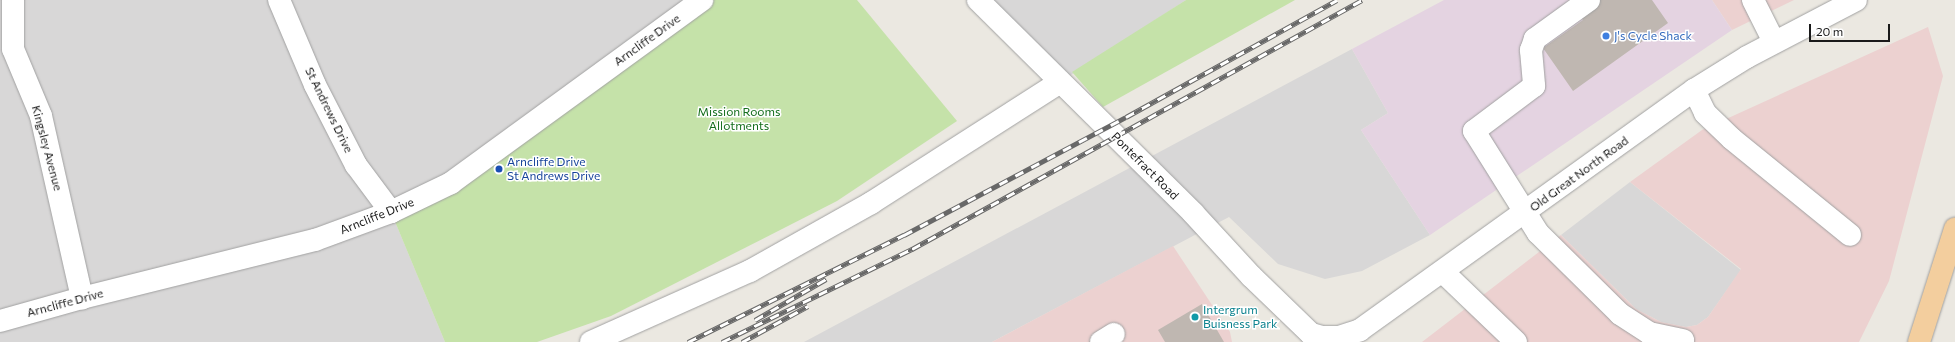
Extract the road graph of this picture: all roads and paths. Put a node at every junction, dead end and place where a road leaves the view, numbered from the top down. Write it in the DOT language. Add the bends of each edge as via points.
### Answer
graph roads {
  1 [pos="13,0"];
  2 [pos="279,0"];
  3 [pos="702,0"];
  4 [pos="978,0"];
  5 [pos="1589,0"];
  6 [pos="1754,0"];
  7 [pos="1856,0"];
  8 [pos="1774,42"];
  9 [pos="1060,82"];
  10 [pos="1694,90"];
  11 [pos="391,212"];
  12 [pos="1525,214"];
  13 [pos="1955,229"];
  14 [pos="1850,234"];
  15 [pos="1443,272"];
  16 [pos="82,298"];
  17 [pos="0,321"];
  18 [pos="1309,338"];
  19 [pos="1683,340"];
  20 [pos="591,342"];
  21 [pos="1516,342"];
  22 [pos="1919,342"];
  1 -- 16 [label="street, Kingsley Avenue" via="13,49 41,116"];
  2 -- 11 [label="street, St Andrews Drive" via="315,85 356,165"];
  3 -- 11 [label="street, Arncliffe Drive" via="451,183"];
  4 -- 9 [label="street, Pontefract Road"];
  5 -- 12 [label="street" via="1536,39 1531,50 1534,86 1474,131"];
  6 -- 8 [label="street"];
  7 -- 8 [label="street, Old Great North Road"];
  8 -- 10 [label="street, Old Great North Road"];
  9 -- 18 [label="street, Pontefract Road" via="1193,213"];
  9 -- 20 [label="street" via="870,203 756,267 671,308"];
  10 -- 12 [label="street, Old Great North Road"];
  10 -- 14 [label="street" via="1705,113 1732,139"];
  11 -- 16 [label="street, Arncliffe Drive" via="315,240"];
  12 -- 15 [label="street, Old Great North Road"];
  12 -- 19 [label="street" via="1538,233 1620,314 1650,333"];
  13 -- 22 [label="main road"];
  15 -- 18 [label="street, Old Great North Road" via="1360,330 1338,337"];
  15 -- 21 [label="street"];
  16 -- 17 [label="street, Arncliffe Drive"];
}
